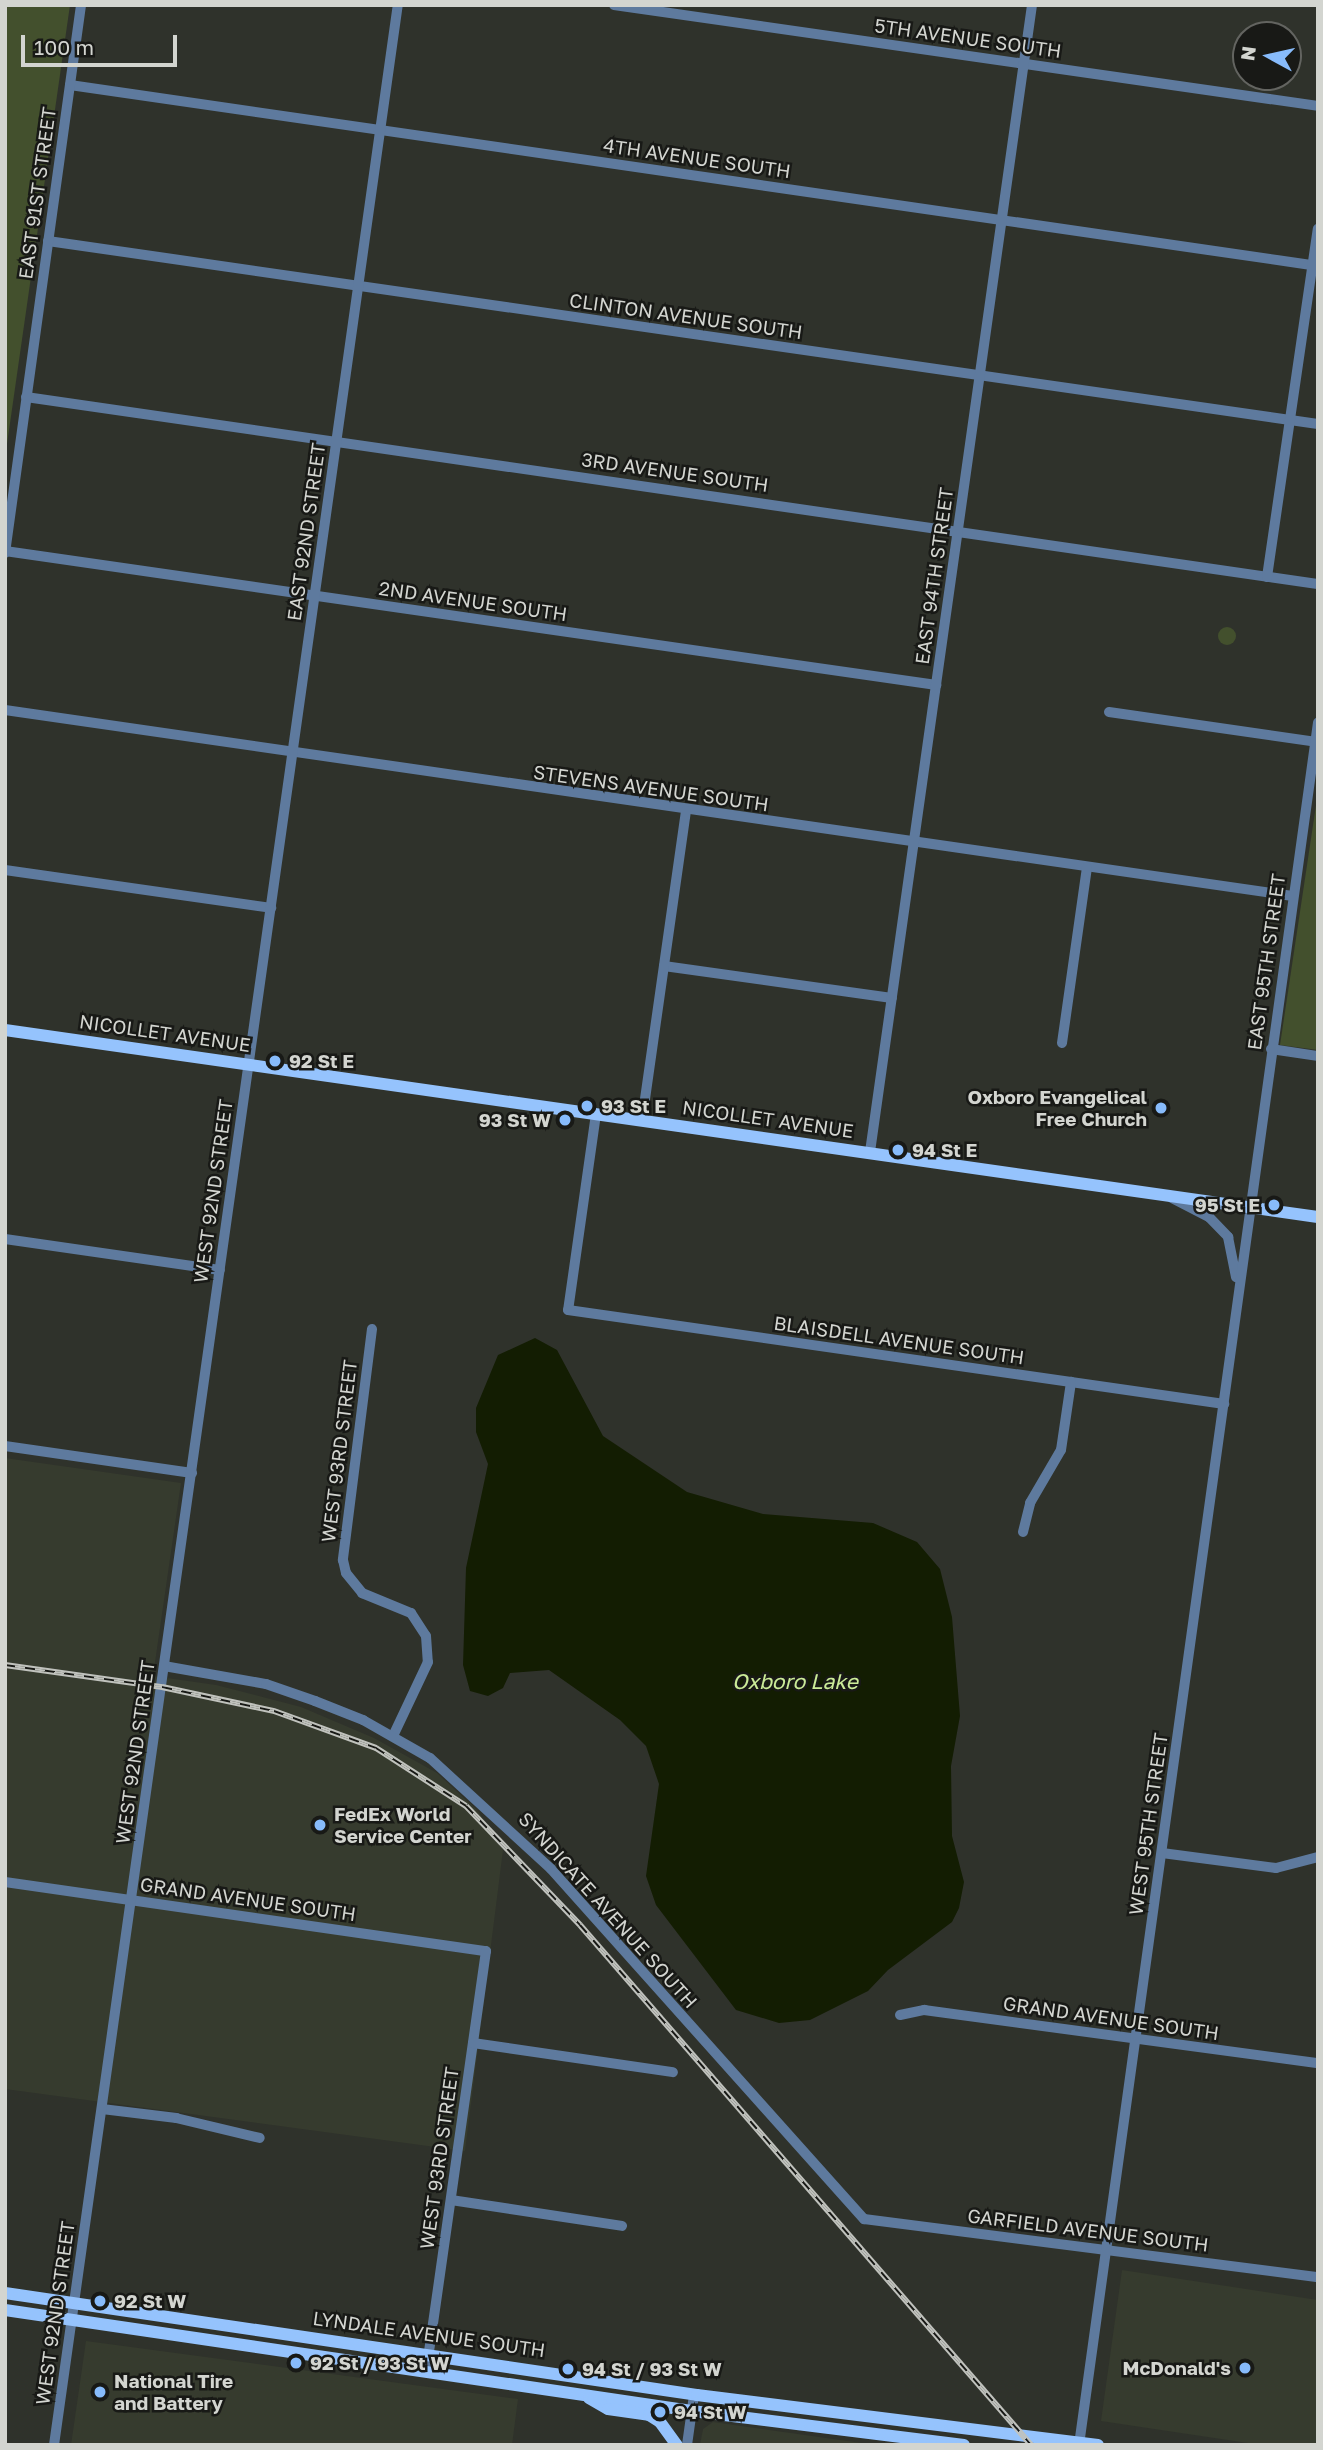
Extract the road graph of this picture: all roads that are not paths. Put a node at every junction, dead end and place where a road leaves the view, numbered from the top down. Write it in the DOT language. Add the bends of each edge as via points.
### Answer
graph roads {
  1 [pos="81,5"];
  2 [pos="398,5"];
  3 [pos="614,5"];
  4 [pos="1032,5"];
  5 [pos="1024,64"];
  6 [pos="70,85"];
  7 [pos="1318,106"];
  8 [pos="380,130"];
  9 [pos="1001,220"];
  10 [pos="1318,229"];
  11 [pos="48,241"];
  12 [pos="1315,265"];
  13 [pos="359,286"];
  14 [pos="979,376"];
  15 [pos="26,397"];
  16 [pos="1290,420"];
  17 [pos="1318,424"];
  18 [pos="337,442"];
  19 [pos="958,531"];
  20 [pos="5,552"];
  21 [pos="1267,577"];
  22 [pos="1318,584"];
  23 [pos="315,596"];
  24 [pos="936,685"];
  25 [pos="5,710"];
  26 [pos="1109,712"];
  27 [pos="1318,723"];
  28 [pos="1316,742"];
  29 [pos="293,752"];
  30 [pos="686,811"];
  31 [pos="914,844"];
  32 [pos="1087,868"];
  33 [pos="5,870"];
  34 [pos="1293,896"];
  35 [pos="271,908"];
  36 [pos="664,965"];
  37 [pos="892,998"];
  38 [pos="5,1030"];
  39 [pos="1062,1043"];
  40 [pos="1271,1049"];
  41 [pos="1318,1056"];
  42 [pos="248,1064"];
  43 [pos="596,1114"];
  44 [pos="642,1120"];
  45 [pos="870,1152"];
  46 [pos="1167,1195"];
  47 [pos="1248,1207"];
  48 [pos="1318,1217"];
  49 [pos="5,1239"];
  50 [pos="220,1269"];
  51 [pos="1239,1292"];
  52 [pos="372,1329"];
  53 [pos="1071,1382"];
  54 [pos="1224,1405"];
  55 [pos="5,1446"];
  56 [pos="192,1473"];
  57 [pos="1023,1532"];
  58 [pos="164,1666"];
  59 [pos="393,1735"];
  60 [pos="1162,1853"];
  61 [pos="1318,1857"];
  62 [pos="5,1882"];
  63 [pos="132,1900"];
  64 [pos="486,1951"];
  65 [pos="900,2015"];
  66 [pos="1135,2039"];
  67 [pos="473,2043"];
  68 [pos="1318,2063"];
  69 [pos="673,2072"];
  70 [pos="102,2109"];
  71 [pos="260,2138"];
  72 [pos="451,2200"];
  73 [pos="854,2214"];
  74 [pos="622,2226"];
  75 [pos="1108,2248"];
  76 [pos="1318,2277"];
  77 [pos="5,2293"];
  78 [pos="74,2303"];
  79 [pos="5,2310"];
  80 [pos="72,2320"];
  81 [pos="429,2353"];
  82 [pos="426,2370"];
  83 [pos="582,2394"];
  84 [pos="694,2395"];
  85 [pos="692,2411"];
  86 [pos="1079,2444"];
  87 [pos="54,2445"];
  88 [pos="677,2445"];
  89 [pos="687,2445"];
  90 [pos="964,2445"];
  91 [pos="1098,2445"];
  1 -- 6 [label="street, EAST 91ST STREET"];
  2 -- 8 [label="street, EAST 92ND STREET"];
  3 -- 5 [label="street, 5TH AVENUE SOUTH"];
  4 -- 5 [label="street, EAST 94TH STREET"];
  5 -- 7 [label="street, 5TH AVENUE SOUTH"];
  5 -- 9 [label="street, EAST 94TH STREET"];
  6 -- 8 [label="street, 4TH AVENUE SOUTH"];
  6 -- 11 [label="street, EAST 91ST STREET"];
  8 -- 9 [label="street, 4TH AVENUE SOUTH"];
  8 -- 13 [label="street, EAST 92ND STREET"];
  9 -- 12 [label="street, 4TH AVENUE SOUTH"];
  9 -- 14 [label="street, EAST 94TH STREET"];
  10 -- 12 [label="street"];
  11 -- 13 [label="street, CLINTON AVENUE SOUTH"];
  11 -- 15 [label="street, EAST 91ST STREET"];
  12 -- 16 [label="street"];
  13 -- 14 [label="street, CLINTON AVENUE SOUTH"];
  13 -- 18 [label="street, EAST 92ND STREET"];
  14 -- 16 [label="street, CLINTON AVENUE SOUTH"];
  14 -- 19 [label="street, EAST 94TH STREET"];
  15 -- 18 [label="street, 3RD AVENUE SOUTH"];
  15 -- 20 [label="street, EAST 91ST STREET"];
  16 -- 17 [label="street, CLINTON AVENUE SOUTH"];
  16 -- 21 [label="street"];
  18 -- 19 [label="street, 3RD AVENUE SOUTH"];
  18 -- 23 [label="street, EAST 92ND STREET"];
  19 -- 21 [label="street, 3RD AVENUE SOUTH"];
  19 -- 24 [label="street, EAST 94TH STREET"];
  20 -- 23 [label="street, 2ND AVENUE SOUTH"];
  21 -- 22 [label="street, 3RD AVENUE SOUTH"];
  23 -- 24 [label="street, 2ND AVENUE SOUTH"];
  23 -- 29 [label="street, EAST 92ND STREET"];
  24 -- 31 [label="street, EAST 94TH STREET"];
  25 -- 29 [label="street, STEVENS AVENUE SOUTH"];
  26 -- 28 [label="street"];
  27 -- 28 [label="street, EAST 95TH STREET"];
  28 -- 34 [label="street, EAST 95TH STREET"];
  29 -- 30 [label="street, STEVENS AVENUE SOUTH"];
  29 -- 35 [label="street, EAST 92ND STREET"];
  30 -- 31 [label="street, STEVENS AVENUE SOUTH"];
  30 -- 36 [label="street"];
  31 -- 32 [label="street, STEVENS AVENUE SOUTH"];
  31 -- 37 [label="street, EAST 94TH STREET"];
  32 -- 34 [label="street, STEVENS AVENUE SOUTH"];
  32 -- 39 [label="street"];
  33 -- 35 [label="street"];
  34 -- 40 [label="street, EAST 95TH STREET"];
  35 -- 42 [label="street, EAST 92ND STREET"];
  36 -- 37 [label="street"];
  36 -- 44 [label="street"];
  37 -- 45 [label="street, EAST 94TH STREET"];
  38 -- 42 [label="main road, NICOLLET AVENUE"];
  40 -- 41 [label="street"];
  40 -- 47 [label="street, EAST 95TH STREET"];
  42 -- 43 [label="main road, NICOLLET AVENUE"];
  42 -- 50 [label="street, WEST 92ND STREET"];
  43 -- 44 [label="main road, NICOLLET AVENUE"];
  43 -- 53 [label="street, BLAISDELL AVENUE SOUTH" via="569,1310"];
  44 -- 45 [label="main road, NICOLLET AVENUE"];
  45 -- 46 [label="main road, NICOLLET AVENUE"];
  46 -- 47 [label="main road, NICOLLET AVENUE"];
  46 -- 51 [label="street" via="1209,1217 1228,1237"];
  47 -- 48 [label="main road, NICOLLET AVENUE"];
  47 -- 51 [label="street, WEST 95TH STREET"];
  49 -- 50 [label="street"];
  50 -- 56 [label="street, WEST 92ND STREET"];
  51 -- 54 [label="street, WEST 95TH STREET"];
  52 -- 59 [label="street, WEST 93RD STREET" via="343,1560 346,1573 362,1593 411,1613 426,1636 428,1662"];
  53 -- 54 [label="street, BLAISDELL AVENUE SOUTH"];
  53 -- 57 [label="street" via="1060,1450 1030,1503"];
  54 -- 60 [label="street, WEST 95TH STREET"];
  55 -- 56 [label="street"];
  56 -- 58 [label="street, WEST 92ND STREET"];
  58 -- 59 [label="street, SYNDICATE AVENUE SOUTH" via="266,1684"];
  58 -- 63 [label="street, WEST 92ND STREET"];
  59 -- 73 [label="street, SYNDICATE AVENUE SOUTH" via="430,1758 551,1869"];
  60 -- 61 [label="street" via="1276,1868"];
  60 -- 66 [label="street, WEST 95TH STREET"];
  62 -- 63 [label="street, GRAND AVENUE SOUTH"];
  63 -- 64 [label="street, GRAND AVENUE SOUTH"];
  63 -- 70 [label="street, WEST 92ND STREET"];
  64 -- 67 [label="street, WEST 93RD STREET"];
  65 -- 66 [label="street, GRAND AVENUE SOUTH" via="924,2010"];
  66 -- 68 [label="street, GRAND AVENUE SOUTH"];
  66 -- 75 [label="street, WEST 95TH STREET"];
  67 -- 69 [label="street"];
  67 -- 72 [label="street, WEST 93RD STREET"];
  70 -- 71 [label="street" via="176,2118"];
  70 -- 78 [label="street, WEST 92ND STREET"];
  72 -- 74 [label="street"];
  72 -- 81 [label="street, WEST 93RD STREET"];
  73 -- 75 [label="street, GARFIELD AVENUE SOUTH" via="864,2219"];
  75 -- 76 [label="street, GARFIELD AVENUE SOUTH"];
  75 -- 86 [label="street, WEST 95TH STREET"];
  77 -- 78 [label="main road, LYNDALE AVENUE SOUTH"];
  78 -- 80 [label="street, WEST 92ND STREET"];
  78 -- 81 [label="main road, LYNDALE AVENUE SOUTH"];
  79 -- 80 [label="main road, LYNDALE AVENUE SOUTH"];
  80 -- 82 [label="main road, LYNDALE AVENUE SOUTH"];
  80 -- 87 [label="street, WEST 92ND STREET"];
  81 -- 82 [label="street, WEST 93RD STREET"];
  81 -- 84 [label="main road, LYNDALE AVENUE SOUTH"];
  82 -- 83 [label="main road, LYNDALE AVENUE SOUTH"];
  83 -- 85 [label="main road, LYNDALE AVENUE SOUTH"];
  83 -- 88 [label="main road" via="608,2409 649,2415"];
  84 -- 85 [label="street"];
  84 -- 86 [label="main road, LYNDALE AVENUE SOUTH"];
  85 -- 89 [label="street"];
  85 -- 90 [label="main road, LYNDALE AVENUE SOUTH"];
  86 -- 91 [label="main road, LYNDALE AVENUE SOUTH"];
}
